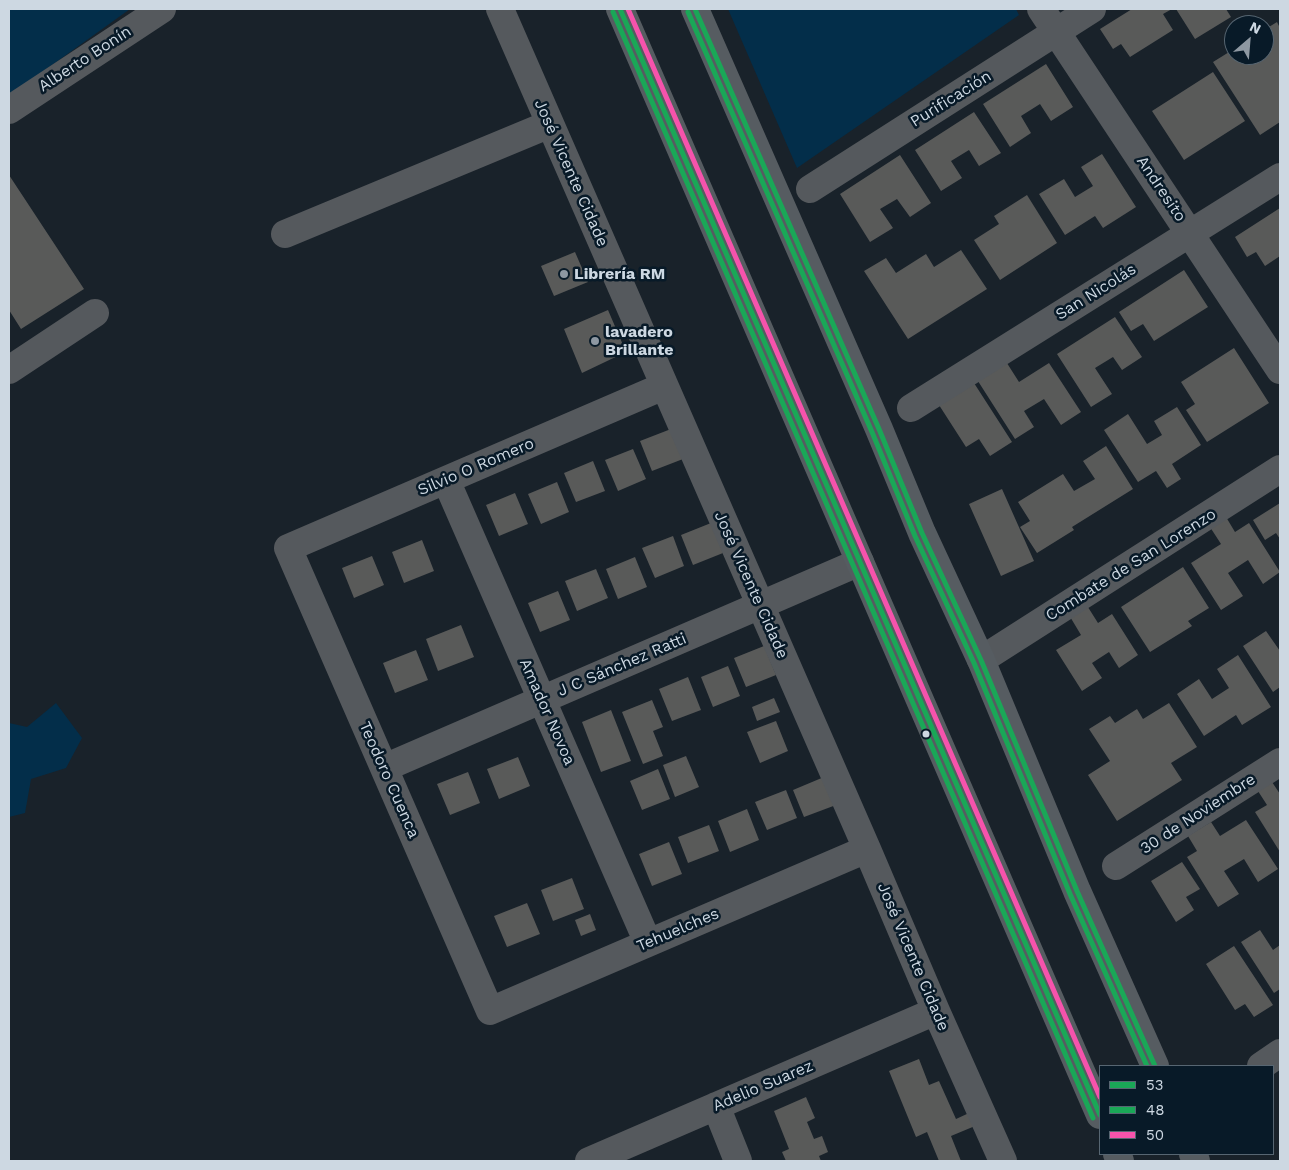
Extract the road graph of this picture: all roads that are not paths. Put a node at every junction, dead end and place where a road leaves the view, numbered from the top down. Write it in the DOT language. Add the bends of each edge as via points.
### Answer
graph roads {
  1 [pos="162,9"];
  2 [pos="500,9"];
  3 [pos="620,9"];
  4 [pos="695,9"];
  5 [pos="1041,9"];
  6 [pos="1092,9"];
  7 [pos="1057,32"];
  8 [pos="9,110"];
  9 [pos="550,124"];
  10 [pos="1280,177"];
  11 [pos="810,189"];
  12 [pos="1191,232"];
  13 [pos="285,234"];
  14 [pos="95,313"];
  15 [pos="9,370"];
  16 [pos="1280,370"];
  17 [pos="664,386"];
  18 [pos="911,408"];
  19 [pos="1280,469"];
  20 [pos="446,480"];
  21 [pos="288,548"];
  22 [pos="860,562"];
  23 [pos="760,606"];
  24 [pos="981,660"];
  25 [pos="542,700"];
  26 [pos="1280,762"];
  27 [pos="384,768"];
  28 [pos="866,849"];
  29 [pos="1116,866"];
  30 [pos="648,943"];
  31 [pos="490,1011"];
  32 [pos="936,1011"];
  33 [pos="1280,1054"];
  34 [pos="1155,1065"];
  35 [pos="1263,1065"];
  36 [pos="716,1106"];
  37 [pos="1099,1113"];
  38 [pos="589,1161"];
  39 [pos="738,1161"];
  40 [pos="1004,1161"];
  1 -- 8 [label="street, Alberto Bonín"];
  2 -- 9 [label="street, José Vicente Cidade"];
  3 -- 22 [label="main road"];
  4 -- 24 [label="main road" via="922,533"];
  5 -- 7 [label="street, Andresito"];
  6 -- 7 [label="street, Purificación"];
  7 -- 11 [label="street, Purificación"];
  7 -- 12 [label="street, Andresito"];
  9 -- 13 [label="street"];
  9 -- 17 [label="street, José Vicente Cidade"];
  10 -- 12 [label="street, San Nicolás"];
  12 -- 16 [label="street, Andresito"];
  12 -- 18 [label="street, San Nicolás"];
  14 -- 15 [label="street"];
  17 -- 20 [label="street, Silvio O Romero"];
  17 -- 23 [label="street, José Vicente Cidade"];
  19 -- 24 [label="street, Combate de San Lorenzo"];
  20 -- 21 [label="street, Silvio O Romero"];
  20 -- 25 [label="street, Amador Novoa"];
  21 -- 27 [label="street, Teodoro Cuenca"];
  22 -- 23 [label="street, J C Sánchez Ratti"];
  22 -- 37 [label="main road"];
  23 -- 25 [label="street, J C Sánchez Ratti"];
  23 -- 28 [label="street, José Vicente Cidade"];
  24 -- 34 [label="main road" via="1077,891"];
  25 -- 27 [label="street, J C Sánchez Ratti"];
  25 -- 30 [label="street, Amador Novoa"];
  26 -- 29 [label="street, 30 de Noviembre"];
  27 -- 31 [label="street, Teodoro Cuenca"];
  28 -- 30 [label="street, Tehuelches"];
  28 -- 32 [label="street, José Vicente Cidade"];
  30 -- 31 [label="street, Tehuelches"];
  32 -- 36 [label="street, Adelio Suarez"];
  32 -- 40 [label="street, José Vicente Cidade"];
  33 -- 35 [label="street"];
  36 -- 38 [label="street, Adelio Suarez"];
  36 -- 39 [label="street"];
}
